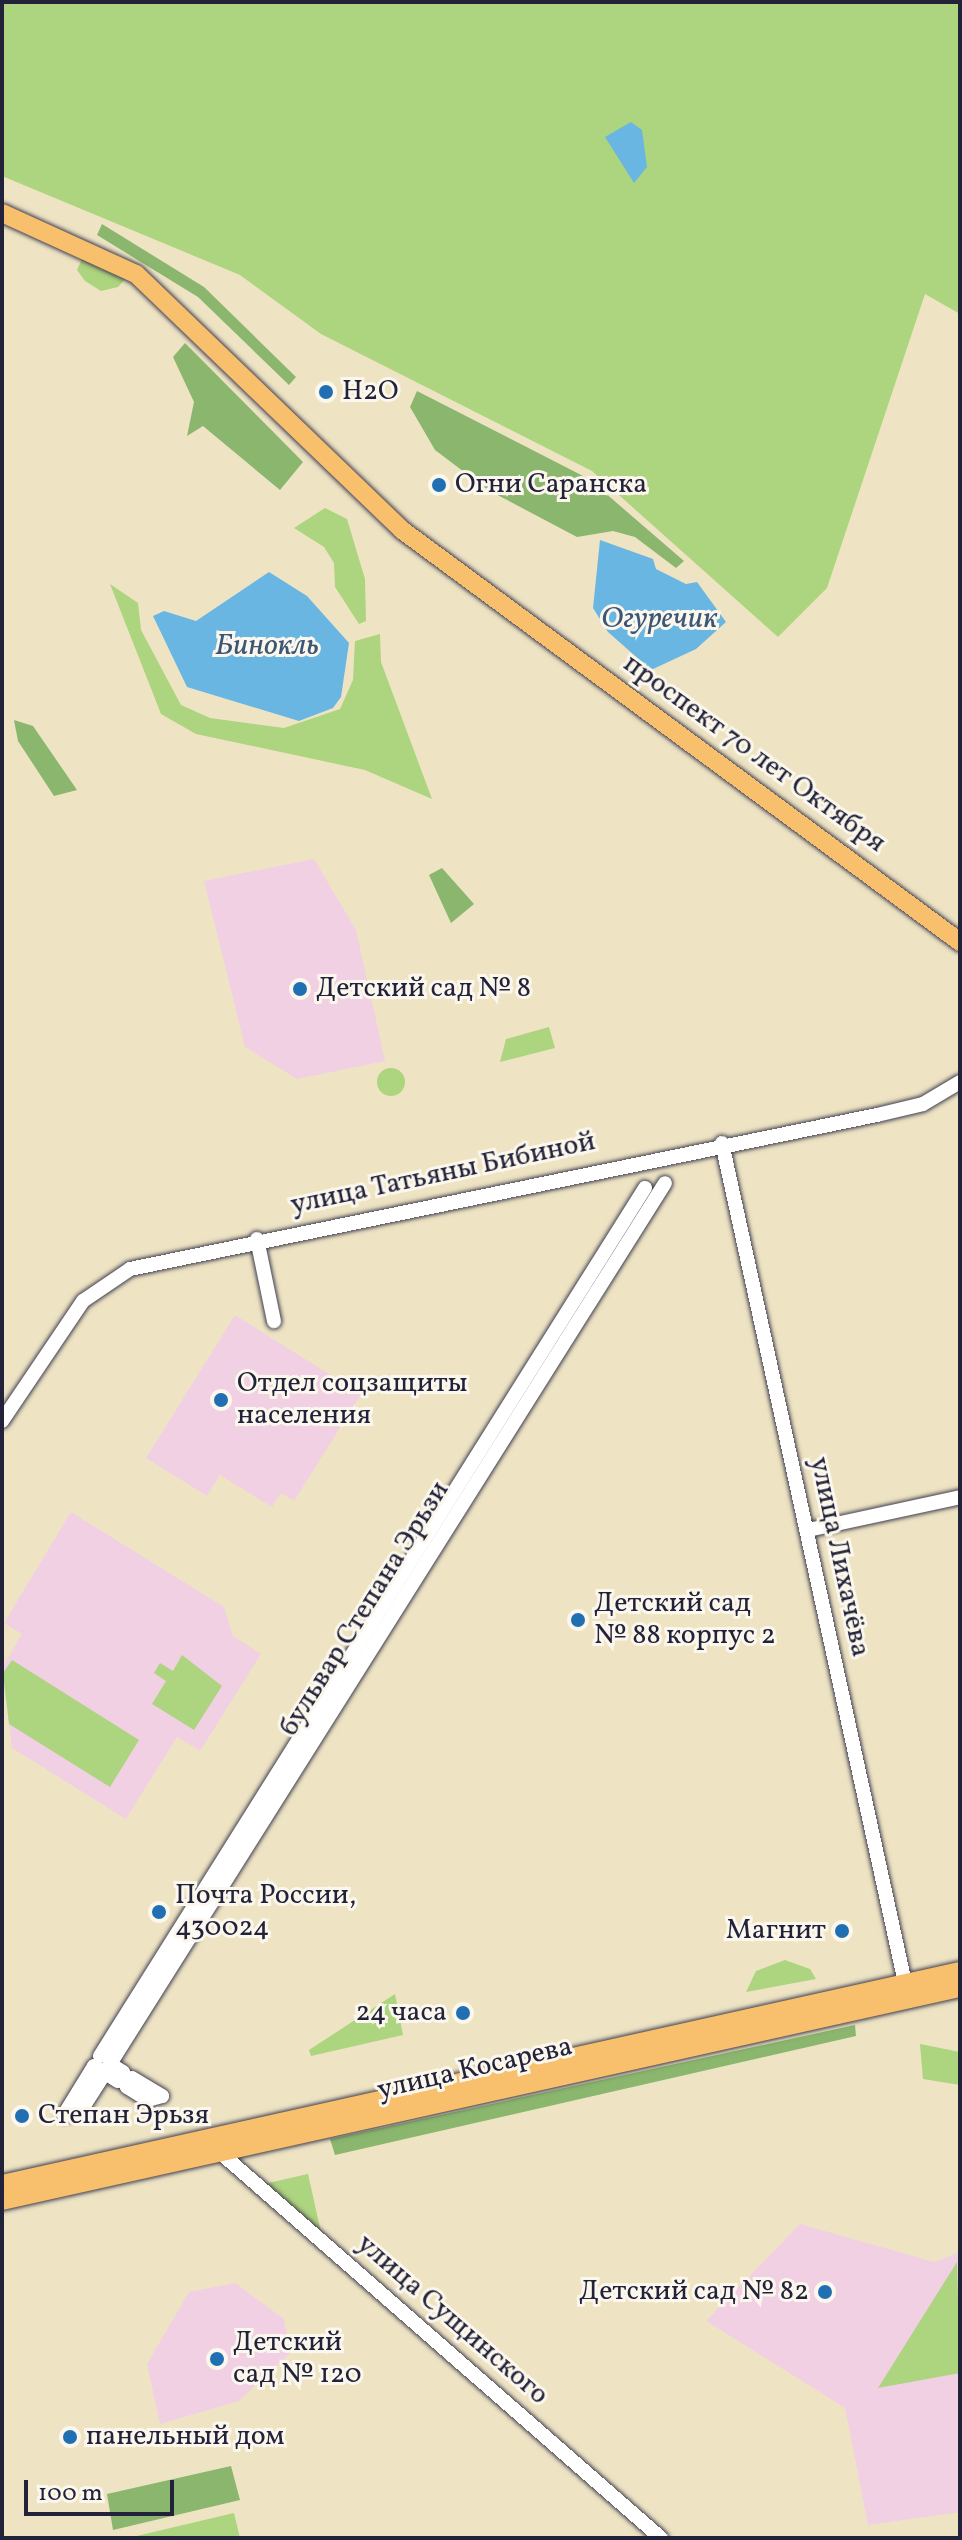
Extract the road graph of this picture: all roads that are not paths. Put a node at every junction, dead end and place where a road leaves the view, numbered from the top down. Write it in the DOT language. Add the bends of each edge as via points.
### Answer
graph roads {
  1 [pos="2,213"];
  2 [pos="960,942"];
  3 [pos="960,1082"];
  4 [pos="722,1143"];
  5 [pos="665,1183"];
  6 [pos="645,1188"];
  7 [pos="257,1239"];
  8 [pos="274,1321"];
  9 [pos="2,1421"];
  10 [pos="960,1497"];
  11 [pos="808,1530"];
  12 [pos="960,1971"];
  13 [pos="960,1988"];
  14 [pos="907,1991"];
  15 [pos="218,2136"];
  16 [pos="223,2155"];
  17 [pos="2,2184"];
  18 [pos="2,2201"];
  19 [pos="661,2538"];
  1 -- 2 [label="main road, проспект 70 лет Октября" via="77,242 162,294 402,530"];
  3 -- 4 [label="street, улица Татьяны Бибиной" via="923,1104"];
  4 -- 7 [label="street, улица Татьяны Бибиной"];
  4 -- 11 [label="street, улица Лихачёва"];
  5 -- 6 [label="street, бульвар Степана Эрьзи" via="105,2064"];
  7 -- 8 [label="street"];
  7 -- 9 [label="street, улица Татьяны Бибиной" via="157,1260 96,1289"];
  10 -- 11 [label="street"];
  11 -- 14 [label="street, улица Лихачёва"];
  12 -- 14 [label="main road, улица Косарева"];
  13 -- 14 [label="main road, улица Косарева"];
  14 -- 15 [label="main road, улица Косарева"];
  14 -- 16 [label="main road, улица Косарева"];
  15 -- 16 [label="main road"];
  15 -- 17 [label="main road, улица Косарева"];
  16 -- 18 [label="main road, улица Косарева"];
  16 -- 19 [label="street, улица Сущинского"];
}
